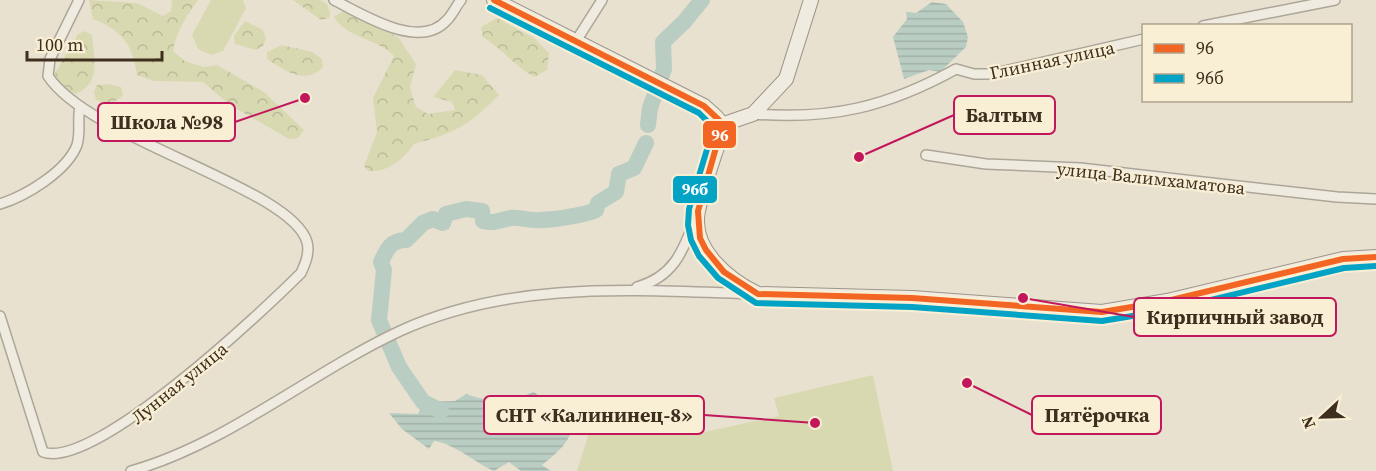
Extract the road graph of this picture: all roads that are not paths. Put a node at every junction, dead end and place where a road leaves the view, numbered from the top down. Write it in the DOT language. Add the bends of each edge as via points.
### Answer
graph roads {
  1 [pos="79,0"];
  2 [pos="334,0"];
  3 [pos="461,0"];
  4 [pos="494,0"];
  5 [pos="602,0"];
  6 [pos="811,0"];
  7 [pos="1335,0"];
  8 [pos="1213,24"];
  9 [pos="1142,39"];
  10 [pos="576,41"];
  11 [pos="80,107"];
  12 [pos="753,114"];
  13 [pos="721,125"];
  14 [pos="926,156"];
  15 [pos="1376,198"];
  16 [pos="0,204"];
  17 [pos="697,213"];
  18 [pos="1376,257"];
  19 [pos="629,290"];
  20 [pos="758,294"];
  21 [pos="0,316"];
  22 [pos="131,471"];
  1 -- 11 [label="street" via="50,59 48,76 55,87"];
  2 -- 3 [label="street" via="406,32 419,33 446,21"];
  4 -- 10 [label="street"];
  5 -- 10 [label="street"];
  6 -- 12 [label="street" via="786,79"];
  7 -- 8 [label="street"];
  9 -- 12 [label="street, Глинная улица" via="991,74 956,69 908,95 854,110"];
  10 -- 13 [label="street" via="704,106"];
  11 -- 16 [label="street" via="79,136 67,159 38,187"];
  11 -- 21 [label="street, Лунная улица" via="270,203 297,226 307,241 306,261 301,273 174,392 100,443 60,458 43,452"];
  12 -- 13 [label="street"];
  13 -- 17 [label="street"];
  14 -- 15 [label="street, улица Валимхаматова"];
  17 -- 19 [label="street" via="674,265 650,284"];
  17 -- 20 [label="street" via="702,239 715,264 738,285"];
  18 -- 20 [label="street" via="1343,259 1167,302 1102,312 912,298"];
  19 -- 20 [label="street"];
  19 -- 22 [label="street" via="504,298 403,330 209,440"];
}
